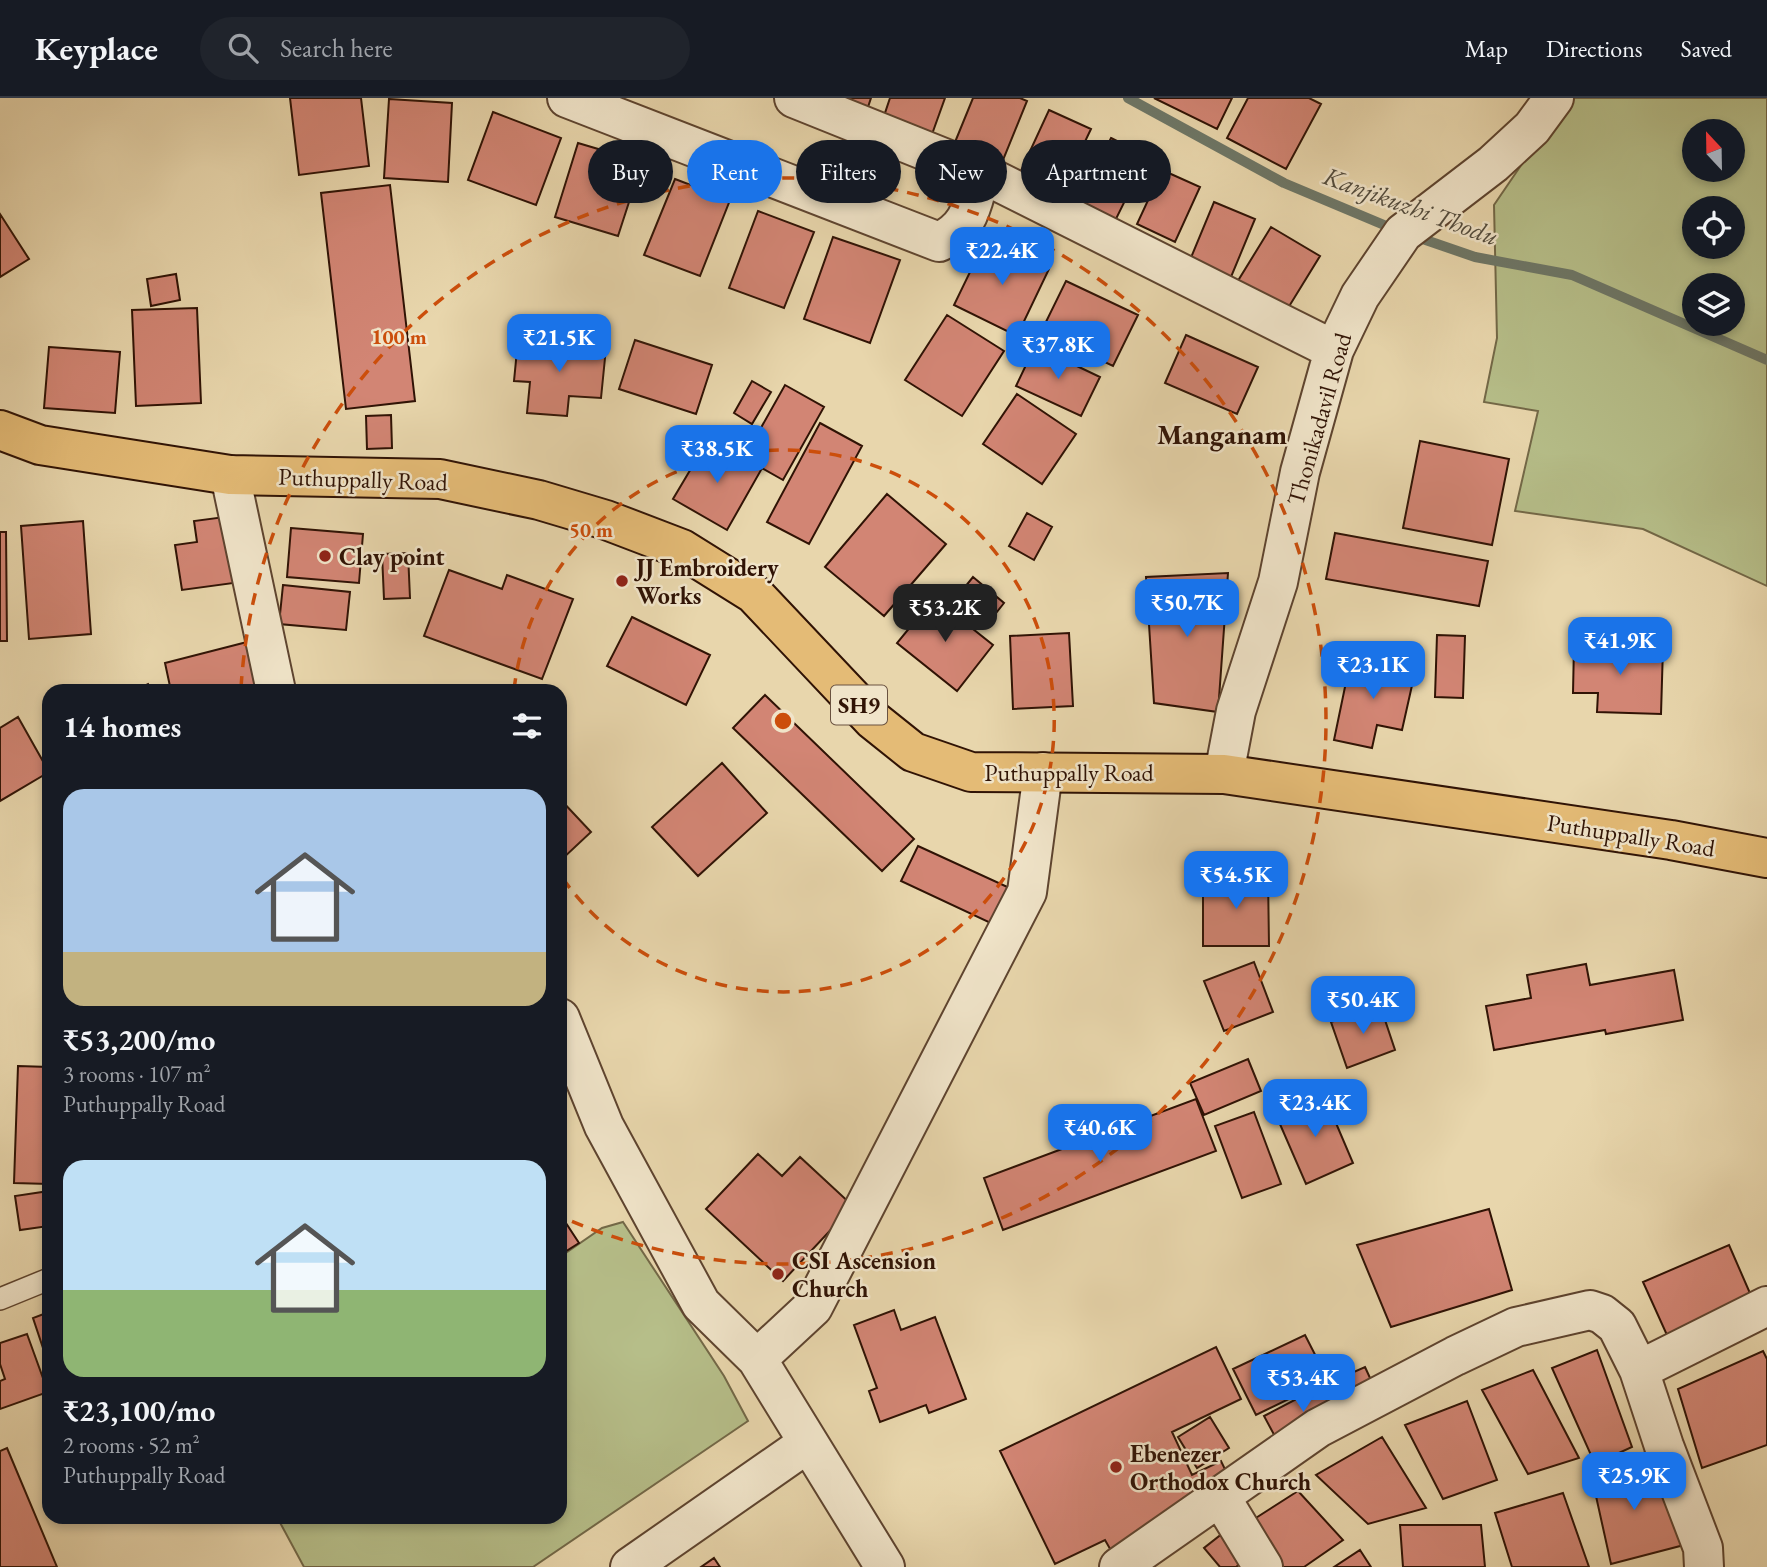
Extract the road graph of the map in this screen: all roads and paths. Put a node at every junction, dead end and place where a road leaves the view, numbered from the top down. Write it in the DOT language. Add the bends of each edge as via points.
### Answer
graph roads {
  1 [pos="567,98"];
  2 [pos="794,98"];
  3 [pos="1554,98"];
  4 [pos="915,147"];
  5 [pos="1007,186"];
  6 [pos="972,203"];
  7 [pos="1334,350"];
  8 [pos="0,430"];
  9 [pos="230,475"];
  10 [pos="275,684"];
  11 [pos="1043,772"];
  12 [pos="1224,774"];
  13 [pos="1767,858"];
  14 [pos="567,1035"];
  15 [pos="42,1282"];
  16 [pos="0,1299"];
  17 [pos="1767,1306"];
  18 [pos="757,1359"];
  19 [pos="1639,1370"];
  20 [pos="808,1443"];
  21 [pos="1221,1498"];
  22 [pos="630,1567"];
  23 [pos="885,1567"];
  24 [pos="1119,1567"];
  25 [pos="1263,1567"];
  26 [pos="1704,1567"];
  1 -- 6 [label="street" via="939,242 956,234"];
  2 -- 4 [label="street"];
  3 -- 7 [label="street, Thonikadavil Road" via="1532,128 1493,164 1403,233 1360,296"];
  5 -- 7 [label="street"];
  7 -- 12 [label="street, Thonikadavil Road" via="1300,471 1278,582 1236,711"];
  8 -- 9 [label="main road, Puthuppally Road / SH9" via="40,445"];
  9 -- 10 [label="street"];
  9 -- 11 [label="main road, Puthuppally Road / SH9" via="440,479 606,520 682,549 754,594 873,720 913,752 971,772"];
  11 -- 12 [label="main road, Puthuppally Road / SH9"];
  11 -- 18 [label="street" via="1027,892 813,1307"];
  12 -- 13 [label="main road, Puthuppally Road / SH9"];
  14 -- 18 [label="street" via="604,1126 701,1304"];
  15 -- 16 [label="lane"];
  17 -- 19 [label="street"];
  18 -- 20 [label="street"];
  19 -- 21 [label="street" via="1617,1326 1602,1314 1590,1310 1516,1327 1318,1428"];
  19 -- 26 [label="street" via="1703,1548"];
  20 -- 22 [label="street"];
  20 -- 23 [label="street"];
  21 -- 24 [label="street"];
  21 -- 25 [label="street"];
}
